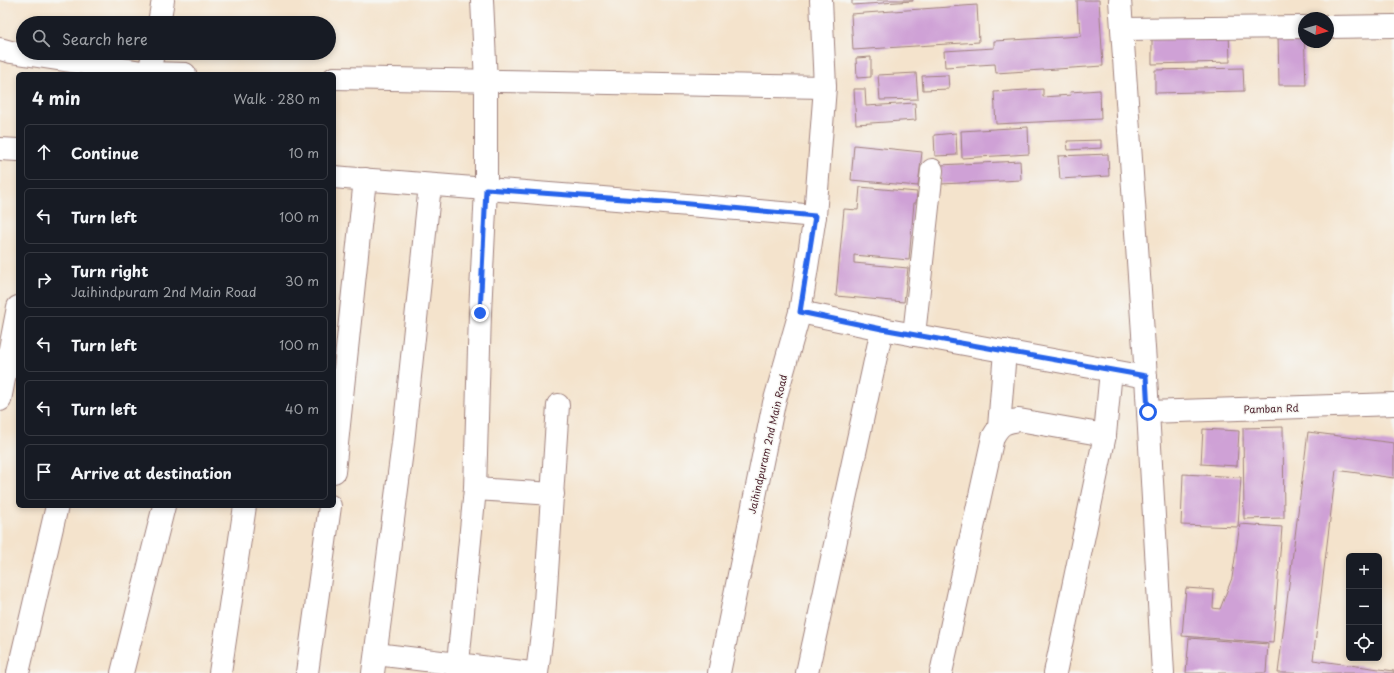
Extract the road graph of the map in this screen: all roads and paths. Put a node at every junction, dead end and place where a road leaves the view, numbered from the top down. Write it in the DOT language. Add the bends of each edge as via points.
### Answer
graph roads {
  1 [pos="163,0"];
  2 [pos="482,0"];
  3 [pos="821,0"];
  4 [pos="1120,0"];
  5 [pos="160,16"];
  6 [pos="1394,26"];
  7 [pos="1298,27"];
  8 [pos="1334,27"];
  9 [pos="1123,28"];
  10 [pos="0,49"];
  11 [pos="16,53"];
  12 [pos="86,60"];
  13 [pos="151,67"];
  14 [pos="175,72"];
  15 [pos="336,78"];
  16 [pos="486,82"];
  17 [pos="825,88"];
  18 [pos="0,149"];
  19 [pos="16,150"];
  20 [pos="932,170"];
  21 [pos="336,177"];
  22 [pos="365,179"];
  23 [pos="430,184"];
  24 [pos="486,189"];
  25 [pos="815,216"];
  26 [pos="800,312"];
  27 [pos="16,317"];
  28 [pos="882,329"];
  29 [pos="914,335"];
  30 [pos="1005,351"];
  31 [pos="1111,370"];
  32 [pos="1146,376"];
  33 [pos="0,400"];
  34 [pos="1394,404"];
  35 [pos="558,405"];
  36 [pos="1148,412"];
  37 [pos="999,427"];
  38 [pos="1105,435"];
  39 [pos="336,453"];
  40 [pos="476,489"];
  41 [pos="552,494"];
  42 [pos="57,508"];
  43 [pos="163,508"];
  44 [pos="245,508"];
  45 [pos="330,508"];
  46 [pos="374,664"];
  47 [pos="458,669"];
  48 [pos="18,673"];
  49 [pos="122,673"];
  50 [pos="220,673"];
  51 [pos="307,673"];
  52 [pos="531,673"];
  53 [pos="537,673"];
  54 [pos="719,673"];
  55 [pos="807,673"];
  56 [pos="940,673"];
  57 [pos="1055,673"];
  58 [pos="1163,673"];
  1 -- 5 [label="street"];
  2 -- 16 [label="street"];
  3 -- 17 [label="street, Jaihindpuram 2nd Main Road"];
  4 -- 9 [label="street"];
  6 -- 8 [label="street"];
  7 -- 9 [label="street"];
  9 -- 32 [label="street"];
  10 -- 11 [label="street"];
  12 -- 13 [label="street"];
  13 -- 14 [label="street"];
  15 -- 16 [label="street"];
  16 -- 17 [label="street"];
  16 -- 24 [label="street"];
  17 -- 25 [label="street, Jaihindpuram 2nd Main Road"];
  18 -- 19 [label="street"];
  20 -- 29 [label="street"];
  21 -- 22 [label="street"];
  22 -- 23 [label="street"];
  22 -- 39 [label="street"];
  23 -- 24 [label="street"];
  23 -- 46 [label="street" via="403,443"];
  24 -- 25 [label="street"];
  24 -- 40 [label="street"];
  25 -- 26 [label="street, Jaihindpuram 2nd Main Road"];
  26 -- 28 [label="street"];
  26 -- 54 [label="street, Jaihindpuram 2nd Main Road" via="774,403"];
  27 -- 33 [label="street"];
  28 -- 29 [label="street"];
  28 -- 55 [label="street"];
  29 -- 30 [label="street"];
  30 -- 31 [label="street"];
  30 -- 37 [label="street"];
  31 -- 32 [label="street"];
  31 -- 38 [label="street"];
  32 -- 36 [label="street"];
  34 -- 36 [label="street, Pamban Rd"];
  35 -- 41 [label="street"];
  36 -- 58 [label="street"];
  37 -- 38 [label="street" via="1019,420"];
  37 -- 56 [label="street" via="993,437"];
  38 -- 57 [label="street"];
  40 -- 41 [label="street"];
  40 -- 47 [label="street"];
  41 -- 53 [label="street" via="544,618"];
  42 -- 48 [label="street"];
  43 -- 49 [label="street"];
  44 -- 50 [label="street"];
  45 -- 51 [label="street"];
  46 -- 47 [label="street"];
  47 -- 52 [label="street"];
}
